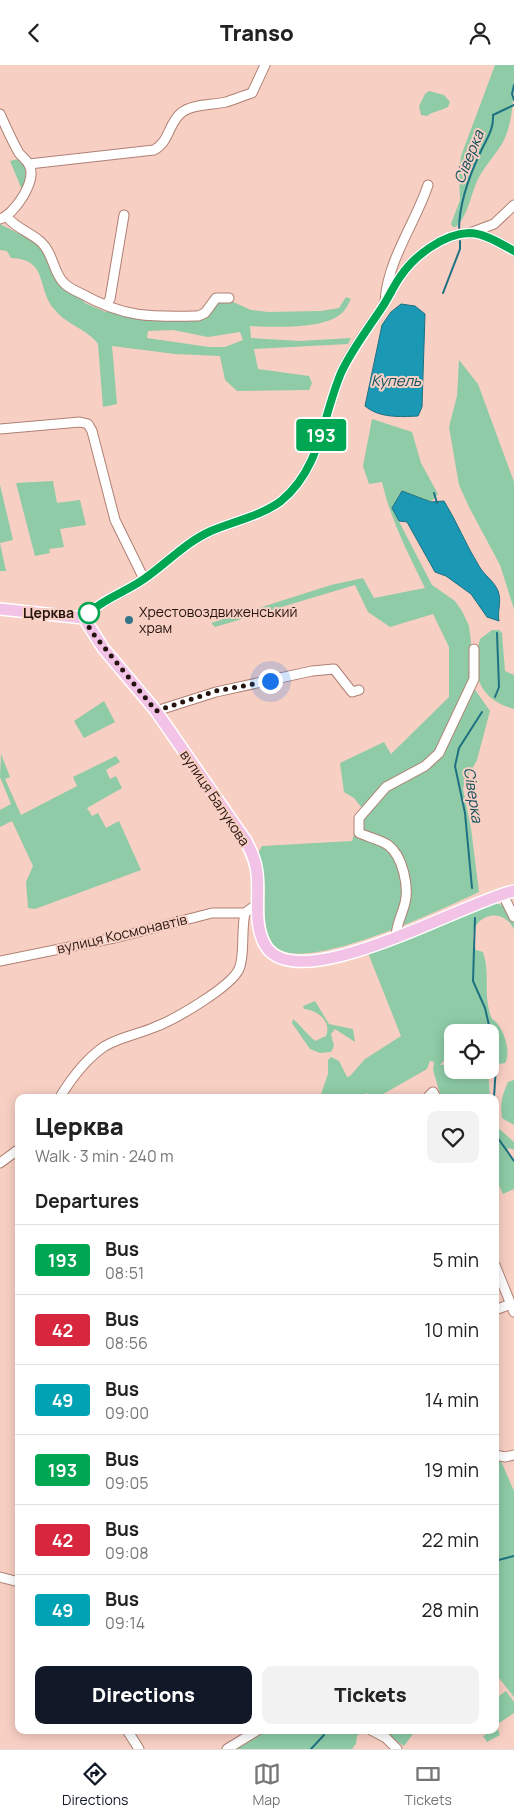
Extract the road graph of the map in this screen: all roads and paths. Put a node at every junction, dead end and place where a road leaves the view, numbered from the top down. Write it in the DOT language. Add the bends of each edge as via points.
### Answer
graph roads {
  1 [pos="265,65"];
  2 [pos="0,114"];
  3 [pos="29,164"];
  4 [pos="428,185"];
  5 [pos="514,205"];
  6 [pos="124,215"];
  7 [pos="4,218"];
  8 [pos="470,233"];
  9 [pos="514,251"];
  10 [pos="229,298"];
  11 [pos="384,304"];
  12 [pos="106,305"];
  13 [pos="0,429"];
  14 [pos="144,579"];
  15 [pos="0,609"];
  16 [pos="84,618"];
  17 [pos="474,649"];
  18 [pos="359,690"];
  19 [pos="156,711"];
  20 [pos="509,892"];
  21 [pos="256,905"];
  22 [pos="245,913"];
  23 [pos="514,917"];
  24 [pos="396,937"];
  25 [pos="0,961"];
  26 [pos="62,1094"];
  27 [pos="15,1152"];
  28 [pos="0,1163"];
  29 [pos="499,1275"];
  30 [pos="512,1308"];
  31 [pos="499,1310"];
  32 [pos="514,1455"];
  33 [pos="499,1456"];
  34 [pos="0,1577"];
  35 [pos="15,1581"];
  36 [pos="130,1734"];
  37 [pos="251,1734"];
  38 [pos="380,1734"];
  39 [pos="395,1748"];
  40 [pos="139,1749"];
  41 [pos="227,1749"];
  1 -- 3 [label="street" via="252,93 181,113 166,141 154,150"];
  2 -- 3 [label="street" via="20,154"];
  3 -- 7 [label="street" via="32,172 27,187 18,204"];
  4 -- 11 [label="street" via="386,282"];
  5 -- 8 [label="street" via="494,224"];
  6 -- 12 [label="street" via="110,299"];
  7 -- 12 [label="street" via="41,242 62,282"];
  8 -- 9 [label="street" via="494,240"];
  8 -- 11 [label="street" via="444,240 418,257 400,277"];
  10 -- 12 [label="street" via="216,298 198,316 146,317"];
  11 -- 14 [label="street" via="342,373 314,458 295,487 266,510 192,541"];
  13 -- 14 [label="street" via="88,424 115,520"];
  14 -- 16 [label="street" via="96,606"];
  15 -- 16 [label="main road"];
  16 -- 19 [label="main road, вулиця Балукова" via="103,648"];
  17 -- 24 [label="street" via="474,679 440,753 425,766 386,787 358,818 359,833 389,845 405,880 406,901"];
  18 -- 19 [label="street" via="352,692 336,670 327,669 216,691"];
  19 -- 21 [label="main road, вулиця Балукова" via="246,841 257,874"];
  20 -- 23 [label="street" via="504,897"];
  20 -- 24 [label="main road, вулиця Балукова"];
  21 -- 22 [label="street"];
  21 -- 24 [label="main road, вулиця Балукова" via="261,934 267,947 276,957 293,962 350,954"];
  22 -- 25 [label="street, вулиця Космонавтів" via="212,913 119,937"];
  22 -- 26 [label="street" via="239,971 180,1015 105,1046 68,1083"];
  27 -- 28 [label="street"];
  29 -- 30 [label="street"];
  30 -- 31 [label="street"];
  32 -- 33 [label="street"];
  34 -- 35 [label="street"];
  36 -- 40 [label="street"];
  37 -- 41 [label="street"];
  38 -- 39 [label="street"];
}
